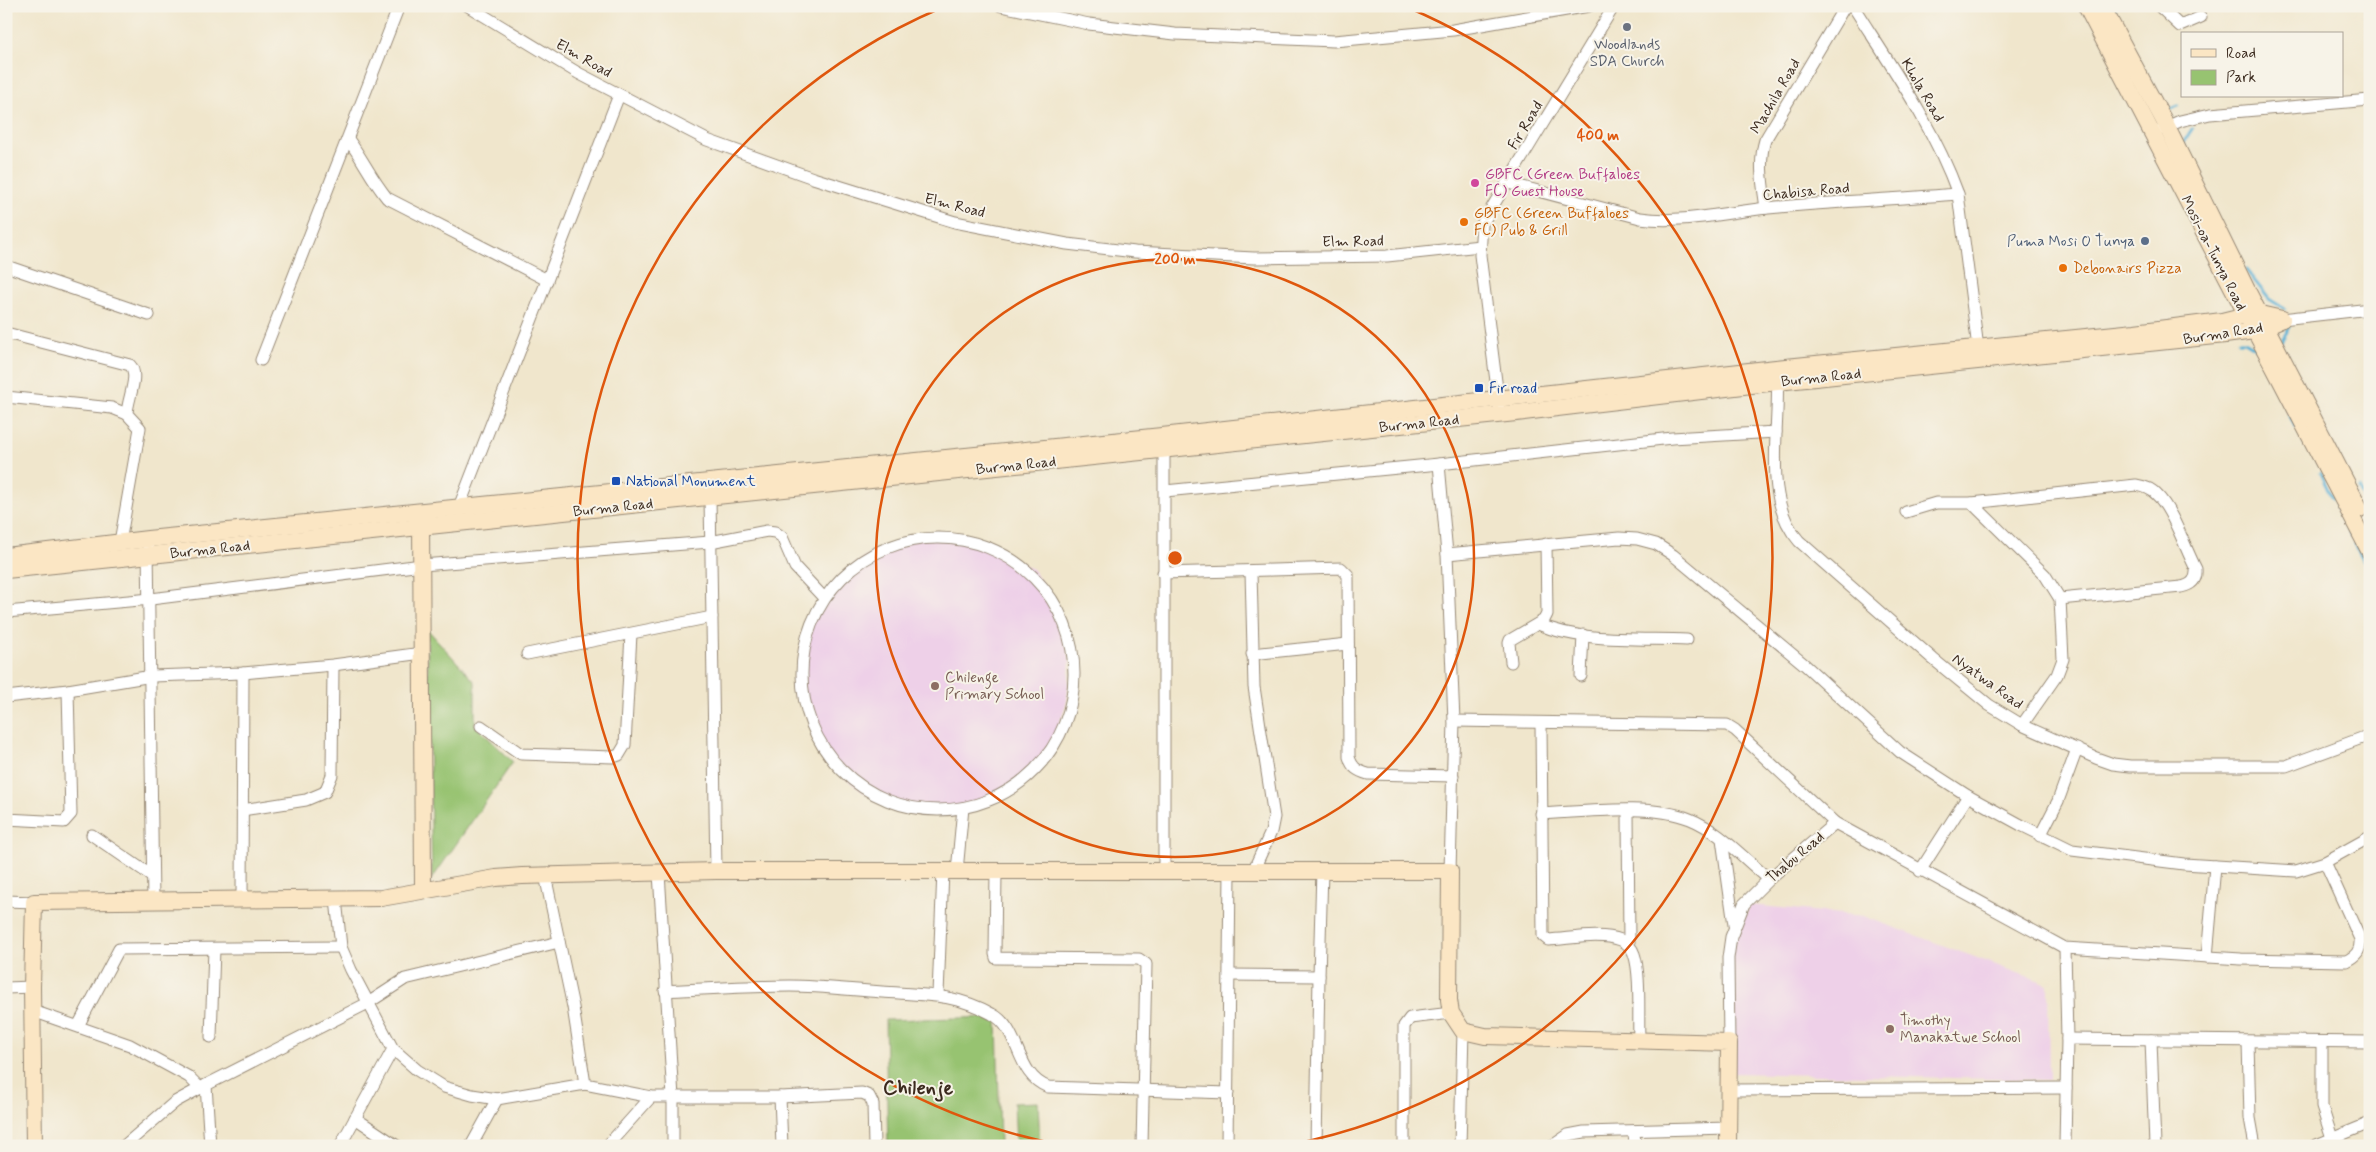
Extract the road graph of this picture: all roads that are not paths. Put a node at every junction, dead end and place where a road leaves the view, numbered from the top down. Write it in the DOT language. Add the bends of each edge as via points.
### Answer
graph roads {
  1 [pos="399,6"];
  2 [pos="468,6"];
  3 [pos="1001,6"];
  4 [pos="1589,6"];
  5 [pos="1614,6"];
  6 [pos="1845,6"];
  7 [pos="1853,6"];
  8 [pos="2086,6"];
  9 [pos="2102,6"];
  10 [pos="2158,6"];
  11 [pos="2201,17"];
  12 [pos="619,95"];
  13 [pos="2370,100"];
  14 [pos="2160,130"];
  15 [pos="348,139"];
  16 [pos="1508,183"];
  17 [pos="1958,194"];
  18 [pos="1766,208"];
  19 [pos="1480,246"];
  20 [pos="6,266"];
  21 [pos="547,280"];
  22 [pos="2370,309"];
  23 [pos="149,315"];
  24 [pos="2282,319"];
  25 [pos="2257,322"];
  26 [pos="6,333"];
  27 [pos="1978,348"];
  28 [pos="261,360"];
  29 [pos="1777,375"];
  30 [pos="6,397"];
  31 [pos="1499,407"];
  32 [pos="127,414"];
  33 [pos="1776,432"];
  34 [pos="1164,450"];
  35 [pos="1440,464"];
  36 [pos="1165,490"];
  37 [pos="710,497"];
  38 [pos="1972,503"];
  39 [pos="459,507"];
  40 [pos="1906,512"];
  41 [pos="421,519"];
  42 [pos="2370,528"];
  43 [pos="148,539"];
  44 [pos="120,542"];
  45 [pos="710,542"];
  46 [pos="1546,544"];
  47 [pos="2370,552"];
  48 [pos="1447,554"];
  49 [pos="6,556"];
  50 [pos="149,556"];
  51 [pos="422,565"];
  52 [pos="6,570"];
  53 [pos="1251,572"];
  54 [pos="1163,573"];
  55 [pos="824,598"];
  56 [pos="150,599"];
  57 [pos="2060,599"];
  58 [pos="6,612"];
  59 [pos="712,617"];
  60 [pos="1538,624"];
  61 [pos="631,634"];
  62 [pos="1583,635"];
  63 [pos="1687,640"];
  64 [pos="1348,644"];
  65 [pos="422,653"];
  66 [pos="527,654"];
  67 [pos="1252,654"];
  68 [pos="1511,662"];
  69 [pos="333,665"];
  70 [pos="243,672"];
  71 [pos="152,676"];
  72 [pos="1581,676"];
  73 [pos="68,690"];
  74 [pos="6,697"];
  75 [pos="1454,721"];
  76 [pos="1541,724"];
  77 [pos="2022,725"];
  78 [pos="481,726"];
  79 [pos="2368,738"];
  80 [pos="2077,749"];
  81 [pos="1453,776"];
  82 [pos="1968,796"];
  83 [pos="963,808"];
  84 [pos="242,810"];
  85 [pos="1628,811"];
  86 [pos="1541,814"];
  87 [pos="6,819"];
  88 [pos="1835,823"];
  89 [pos="92,834"];
  90 [pos="2040,836"];
  91 [pos="2370,837"];
  92 [pos="1722,839"];
  93 [pos="2325,862"];
  94 [pos="2215,866"];
  95 [pos="1322,870"];
  96 [pos="716,871"];
  97 [pos="950,871"];
  98 [pos="996,871"];
  99 [pos="1230,871"];
  100 [pos="1253,871"];
  101 [pos="1450,871"];
  102 [pos="1920,871"];
  103 [pos="1164,872"];
  104 [pos="659,873"];
  105 [pos="545,875"];
  106 [pos="152,876"];
  107 [pos="1769,879"];
  108 [pos="423,890"];
  109 [pos="336,899"];
  110 [pos="242,900"];
  111 [pos="6,901"];
  112 [pos="153,901"];
  113 [pos="34,902"];
  114 [pos="1734,926"];
  115 [pos="559,942"];
  116 [pos="1630,946"];
  117 [pos="341,947"];
  118 [pos="2065,948"];
  119 [pos="214,949"];
  120 [pos="2207,957"];
  121 [pos="1230,974"];
  122 [pos="1319,976"];
  123 [pos="32,987"];
  124 [pos="6,988"];
  125 [pos="665,991"];
  126 [pos="938,994"];
  127 [pos="368,1003"];
  128 [pos="33,1011"];
  129 [pos="1451,1013"];
  130 [pos="78,1026"];
  131 [pos="1463,1031"];
  132 [pos="210,1037"];
  133 [pos="1639,1039"];
  134 [pos="2067,1039"];
  135 [pos="2151,1040"];
  136 [pos="2248,1042"];
  137 [pos="2322,1042"];
  138 [pos="2370,1042"];
  139 [pos="1729,1043"];
  140 [pos="393,1049"];
  141 [pos="585,1084"];
  142 [pos="203,1086"];
  143 [pos="2066,1088"];
  144 [pos="1729,1090"];
  145 [pos="1144,1091"];
  146 [pos="1228,1094"];
  147 [pos="651,1097"];
  148 [pos="780,1097"];
  149 [pos="673,1098"];
  150 [pos="497,1099"];
  151 [pos="355,1118"];
  152 [pos="2370,1123"];
  153 [pos="1728,1128"];
  154 [pos="1634,1132"];
  155 [pos="2332,1138"];
  156 [pos="34,1146"];
  157 [pos="124,1146"];
  158 [pos="210,1146"];
  159 [pos="340,1146"];
  160 [pos="397,1146"];
  161 [pos="471,1146"];
  162 [pos="607,1146"];
  163 [pos="673,1146"];
  164 [pos="782,1146"];
  165 [pos="874,1146"];
  166 [pos="1142,1146"];
  167 [pos="1227,1146"];
  168 [pos="1316,1146"];
  169 [pos="1404,1146"];
  170 [pos="1460,1146"];
  171 [pos="1552,1146"];
  172 [pos="1635,1146"];
  173 [pos="1728,1146"];
  174 [pos="2065,1146"];
  175 [pos="2155,1146"];
  176 [pos="2254,1146"];
  177 [pos="2314,1146"];
  1 -- 15 [label="street"];
  2 -- 12 [label="street, Elm Road"];
  3 -- 4 [label="street" via="1089,24 1175,34 1334,41 1453,30"];
  5 -- 16 [label="street, Fir Road"];
  6 -- 18 [label="street, Machila Road" via="1765,140 1761,164"];
  7 -- 17 [label="street, Khola Road" via="1942,153"];
  8 -- 14 [label="main road, Mosi-oa-Tunya Road"];
  9 -- 14 [label="main road, Mosi-oa-Tunya Road"];
  10 -- 11 [label="street" via="2180,26"];
  12 -- 19 [label="street, Elm Road" via="707,140 777,166 955,222 1058,243 1136,252 1254,258 1387,256"];
  12 -- 21 [label="street"];
  13 -- 14 [label="street" via="2210,114"];
  14 -- 25 [label="main road, Mosi-oa-Tunya Road"];
  15 -- 21 [label="street" via="387,198"];
  15 -- 28 [label="street"];
  16 -- 18 [label="street, Chabisa Road" via="1658,221 1679,221"];
  16 -- 19 [label="street, Fir Road" via="1482,224"];
  17 -- 18 [label="street, Chabisa Road"];
  17 -- 27 [label="street"];
  19 -- 31 [label="street, Fir Road"];
  20 -- 23 [label="street"];
  21 -- 39 [label="street"];
  22 -- 24 [label="street"];
  24 -- 25 [label="main road, Burma Road"];
  25 -- 27 [label="main road, Burma Road" via="2222,321"];
  25 -- 29 [label="main road, Burma Road"];
  25 -- 42 [label="main road, Mosi-oa-Tunya Road"];
  25 -- 47 [label="main road, Mosi-oa-Tunya Road"];
  26 -- 32 [label="street" via="130,365 135,374"];
  27 -- 29 [label="main road, Burma Road"];
  29 -- 31 [label="main road, Burma Road"];
  29 -- 33 [label="street, Nyatwa Road"];
  30 -- 32 [label="street" via="112,408"];
  31 -- 34 [label="main road, Burma Road"];
  31 -- 39 [label="main road, Burma Road"];
  32 -- 44 [label="street" via="140,428"];
  33 -- 35 [label="street" via="1672,438"];
  33 -- 77 [label="street, Nyatwa Road" via="1778,503 1788,529 1933,659 1990,705"];
  34 -- 36 [label="street"];
  34 -- 37 [label="main road, Burma Road"];
  35 -- 36 [label="street"];
  35 -- 48 [label="street"];
  36 -- 54 [label="street"];
  37 -- 41 [label="main road, Burma Road"];
  37 -- 45 [label="street"];
  38 -- 40 [label="street" via="1936,503"];
  38 -- 57 [label="street" via="2045,575"];
  38 -- 57 [label="street" via="2136,485 2157,494 2196,570 2192,582 2181,587"];
  39 -- 41 [label="main road, Burma Road"];
  41 -- 43 [label="main road, Burma Road"];
  41 -- 50 [label="main road, Burma Road"];
  41 -- 51 [label="main road"];
  43 -- 44 [label="main road, Burma Road"];
  43 -- 50 [label="street"];
  44 -- 49 [label="main road, Burma Road"];
  45 -- 51 [label="street"];
  45 -- 55 [label="street" via="768,530 775,532 782,537 795,567"];
  45 -- 59 [label="street"];
  46 -- 48 [label="street"];
  46 -- 60 [label="street" via="1547,614"];
  46 -- 82 [label="street" via="1619,538 1656,544 1694,571 1805,665 1891,746"];
  48 -- 75 [label="street"];
  50 -- 52 [label="main road, Burma Road"];
  50 -- 56 [label="street"];
  51 -- 56 [label="street"];
  51 -- 65 [label="main road"];
  53 -- 54 [label="street"];
  53 -- 64 [label="street" via="1345,570 1348,575"];
  53 -- 67 [label="street"];
  54 -- 103 [label="street"];
  55 -- 83 [label="street" via="806,637 801,679 809,720 818,740 844,773 879,797 920,809"];
  55 -- 83 [label="street" via="849,571 880,551 916,540 953,539 989,548 1021,566 1035,578 1058,608 1072,642 1075,669 1073,697 1062,732 1042,763 1029,776 998,797"];
  56 -- 58 [label="street"];
  56 -- 71 [label="street"];
  57 -- 77 [label="street" via="2063,659"];
  59 -- 61 [label="street"];
  59 -- 96 [label="street"];
  60 -- 62 [label="street" via="1559,632"];
  60 -- 68 [label="street" via="1510,640"];
  61 -- 66 [label="street"];
  61 -- 78 [label="street" via="625,745 619,755 521,754"];
  62 -- 63 [label="street"];
  62 -- 72 [label="street"];
  64 -- 67 [label="street"];
  64 -- 81 [label="street" via="1351,764 1368,774"];
  65 -- 69 [label="street"];
  65 -- 108 [label="main road"];
  67 -- 100 [label="street" via="1257,714 1274,817 1271,832"];
  69 -- 70 [label="street"];
  69 -- 84 [label="street" via="332,775 325,792 306,800"];
  70 -- 71 [label="street"];
  70 -- 84 [label="street"];
  71 -- 73 [label="street"];
  71 -- 106 [label="street"];
  73 -- 74 [label="street"];
  73 -- 87 [label="street" via="69,819 64,822"];
  75 -- 76 [label="street"];
  75 -- 81 [label="street"];
  76 -- 86 [label="street"];
  76 -- 88 [label="street" via="1727,725"];
  77 -- 80 [label="street, Nyatwa Road"];
  79 -- 80 [label="street, Nyatwa Road" via="2286,766 2130,766 2113,764"];
  80 -- 90 [label="street" via="2058,801"];
  81 -- 101 [label="street"];
  82 -- 90 [label="street"];
  82 -- 102 [label="street"];
  83 -- 97 [label="street"];
  84 -- 110 [label="street"];
  85 -- 86 [label="street"];
  85 -- 92 [label="street" via="1666,812 1690,819"];
  85 -- 116 [label="street"];
  86 -- 116 [label="street" via="1544,939 1610,938"];
  88 -- 102 [label="street, Thabu Road"];
  88 -- 107 [label="street, Thabu Road"];
  89 -- 106 [label="street"];
  90 -- 94 [label="street" via="2080,852"];
  91 -- 93 [label="street"];
  92 -- 107 [label="street"];
  92 -- 114 [label="street"];
  93 -- 94 [label="street" via="2296,871"];
  93 -- 120 [label="street" via="2360,939 2361,947 2351,959"];
  94 -- 120 [label="street"];
  95 -- 100 [label="main road"];
  95 -- 101 [label="main road"];
  95 -- 122 [label="street"];
  96 -- 97 [label="main road"];
  96 -- 104 [label="main road"];
  97 -- 98 [label="main road"];
  97 -- 126 [label="street"];
  98 -- 103 [label="main road"];
  98 -- 145 [label="street" via="996,958 1144,960"];
  99 -- 100 [label="main road"];
  99 -- 103 [label="main road"];
  99 -- 121 [label="street"];
  101 -- 129 [label="main road"];
  102 -- 118 [label="street, Thabu Road"];
  104 -- 105 [label="main road"];
  104 -- 125 [label="street"];
  105 -- 108 [label="main road" via="496,878"];
  105 -- 115 [label="street"];
  106 -- 112 [label="street"];
  107 -- 114 [label="street, Thabu Road" via="1744,904"];
  108 -- 109 [label="main road" via="381,898"];
  109 -- 110 [label="main road"];
  109 -- 117 [label="street"];
  110 -- 112 [label="main road"];
  111 -- 113 [label="street"];
  112 -- 113 [label="main road"];
  113 -- 123 [label="main road"];
  114 -- 139 [label="street, Thabu Road" via="1728,958"];
  115 -- 127 [label="street" via="423,973 405,979"];
  115 -- 141 [label="street"];
  116 -- 133 [label="street" via="1637,968"];
  117 -- 119 [label="street"];
  117 -- 127 [label="street"];
  118 -- 120 [label="street"];
  118 -- 134 [label="street"];
  119 -- 130 [label="street" via="119,949"];
  119 -- 132 [label="street"];
  121 -- 122 [label="street"];
  121 -- 146 [label="street"];
  122 -- 168 [label="street"];
  123 -- 124 [label="street"];
  123 -- 128 [label="main road"];
  125 -- 126 [label="street" via="792,986"];
  125 -- 149 [label="street"];
  126 -- 145 [label="street" via="973,1004 1000,1018 1006,1024 1021,1058 1041,1084 1048,1087"];
  127 -- 140 [label="street"];
  127 -- 142 [label="street"];
  128 -- 130 [label="street"];
  128 -- 156 [label="main road"];
  129 -- 131 [label="main road"];
  129 -- 169 [label="street" via="1410,1018 1404,1026"];
  130 -- 142 [label="street" via="149,1054"];
  131 -- 133 [label="main road" via="1485,1036"];
  131 -- 170 [label="street"];
  133 -- 139 [label="main road"];
  134 -- 135 [label="street"];
  134 -- 143 [label="street"];
  135 -- 136 [label="street"];
  135 -- 175 [label="street"];
  136 -- 137 [label="street"];
  136 -- 176 [label="street"];
  137 -- 138 [label="street"];
  137 -- 155 [label="street" via="2322,1107"];
  139 -- 144 [label="main road, Thabu Road"];
  140 -- 150 [label="street" via="444,1087 472,1096"];
  140 -- 151 [label="street"];
  141 -- 147 [label="street"];
  141 -- 150 [label="street"];
  142 -- 157 [label="street" via="175,1102"];
  142 -- 158 [label="street"];
  143 -- 144 [label="street"];
  143 -- 174 [label="street"];
  144 -- 153 [label="main road, Thabu Road"];
  145 -- 146 [label="street"];
  145 -- 166 [label="street"];
  146 -- 167 [label="street"];
  147 -- 149 [label="street"];
  147 -- 162 [label="street"];
  148 -- 149 [label="street"];
  148 -- 164 [label="street"];
  148 -- 165 [label="street" via="869,1096 873,1104"];
  149 -- 163 [label="street"];
  150 -- 161 [label="street"];
  151 -- 159 [label="street"];
  151 -- 160 [label="street"];
  152 -- 155 [label="street"];
  153 -- 154 [label="street"];
  153 -- 173 [label="main road, Thabu Road"];
  154 -- 171 [label="street" via="1568,1135"];
  154 -- 172 [label="street"];
  155 -- 177 [label="street"];
}
